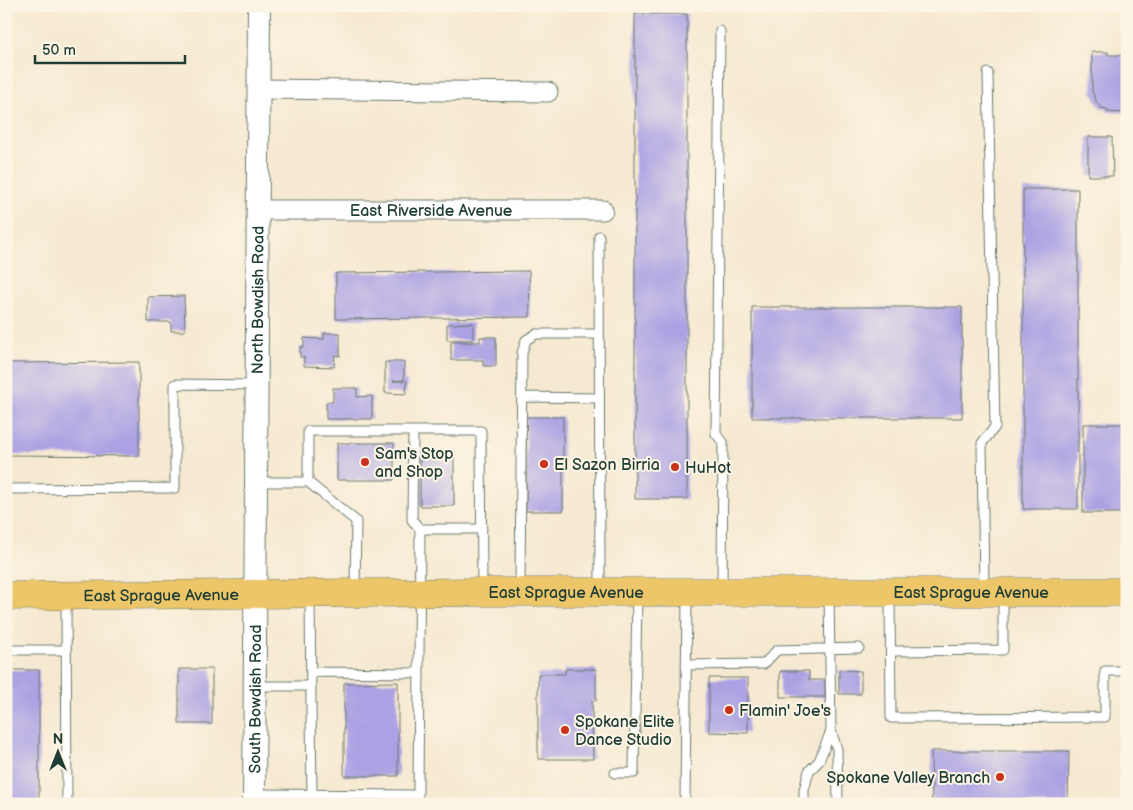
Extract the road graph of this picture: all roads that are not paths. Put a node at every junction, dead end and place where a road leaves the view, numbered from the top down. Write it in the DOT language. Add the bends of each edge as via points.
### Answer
graph roads {
  1 [pos="259,6"];
  2 [pos="720,31"];
  3 [pos="988,73"];
  4 [pos="258,89"];
  5 [pos="548,92"];
  6 [pos="257,210"];
  7 [pos="603,210"];
  8 [pos="599,236"];
  9 [pos="599,334"];
  10 [pos="256,385"];
  11 [pos="522,397"];
  12 [pos="599,398"];
  13 [pos="413,431"];
  14 [pos="255,482"];
  15 [pos="308,482"];
  16 [pos="6,489"];
  17 [pos="420,529"];
  18 [pos="482,529"];
  19 [pos="482,592"];
  20 [pos="993,592"];
  21 [pos="1127,592"];
  22 [pos="420,593"];
  23 [pos="520,593"];
  24 [pos="637,593"];
  25 [pos="687,593"];
  26 [pos="722,593"];
  27 [pos="829,593"];
  28 [pos="890,593"];
  29 [pos="310,594"];
  30 [pos="356,594"];
  31 [pos="600,594"];
  32 [pos="254,595"];
  33 [pos="6,596"];
  34 [pos="66,596"];
  35 [pos="860,648"];
  36 [pos="830,649"];
  37 [pos="6,650"];
  38 [pos="67,650"];
  39 [pos="891,651"];
  40 [pos="686,665"];
  41 [pos="1127,671"];
  42 [pos="311,672"];
  43 [pos="419,673"];
  44 [pos="254,686"];
  45 [pos="311,686"];
  46 [pos="831,731"];
  47 [pos="615,773"];
  48 [pos="254,799"];
  49 [pos="312,799"];
  50 [pos="67,804"];
  51 [pos="685,804"];
  52 [pos="804,804"];
  53 [pos="838,804"];
  1 -- 4 [label="street, North Bowdish Road"];
  2 -- 26 [label="lane" via="716,434 723,442"];
  3 -- 20 [label="lane" via="995,426 982,444"];
  4 -- 5 [label="street"];
  4 -- 6 [label="street, North Bowdish Road"];
  6 -- 7 [label="street, East Riverside Avenue"];
  6 -- 10 [label="street, North Bowdish Road"];
  8 -- 9 [label="lane"];
  9 -- 11 [label="lane" via="536,334 526,340 522,353"];
  9 -- 12 [label="lane"];
  10 -- 14 [label="street, North Bowdish Road"];
  10 -- 16 [label="lane" via="175,384 175,488"];
  11 -- 12 [label="lane"];
  11 -- 23 [label="lane"];
  12 -- 31 [label="lane"];
  13 -- 15 [label="lane" via="308,431"];
  13 -- 17 [label="lane" via="412,520"];
  13 -- 18 [label="lane" via="481,431"];
  14 -- 15 [label="lane"];
  14 -- 32 [label="street, North Bowdish Road"];
  15 -- 30 [label="lane" via="356,521"];
  17 -- 18 [label="lane"];
  17 -- 22 [label="lane"];
  18 -- 19 [label="lane"];
  19 -- 22 [label="main road, East Sprague Avenue"];
  19 -- 23 [label="main road, East Sprague Avenue"];
  20 -- 21 [label="main road, East Sprague Avenue"];
  20 -- 28 [label="main road, East Sprague Avenue"];
  20 -- 39 [label="lane" via="1003,650"];
  22 -- 30 [label="main road, East Sprague Avenue"];
  22 -- 43 [label="lane"];
  23 -- 31 [label="main road, East Sprague Avenue"];
  24 -- 25 [label="main road, East Sprague Avenue"];
  24 -- 31 [label="main road, East Sprague Avenue"];
  24 -- 47 [label="lane" via="634,773"];
  25 -- 26 [label="main road, East Sprague Avenue"];
  25 -- 40 [label="lane"];
  26 -- 27 [label="main road, East Sprague Avenue"];
  27 -- 28 [label="main road, East Sprague Avenue"];
  27 -- 36 [label="lane"];
  28 -- 39 [label="lane"];
  29 -- 30 [label="main road, East Sprague Avenue"];
  29 -- 32 [label="main road, East Sprague Avenue"];
  29 -- 42 [label="lane"];
  32 -- 34 [label="main road, East Sprague Avenue"];
  32 -- 44 [label="street, South Bowdish Road"];
  33 -- 34 [label="main road, East Sprague Avenue"];
  34 -- 38 [label="lane"];
  35 -- 36 [label="lane"];
  36 -- 40 [label="lane" via="777,650 764,664"];
  36 -- 46 [label="lane"];
  37 -- 38 [label="lane"];
  38 -- 50 [label="lane"];
  39 -- 41 [label="lane" via="891,718 1105,716 1105,671"];
  40 -- 51 [label="lane"];
  42 -- 43 [label="lane"];
  42 -- 45 [label="lane"];
  43 -- 49 [label="lane" via="418,795"];
  44 -- 45 [label="lane"];
  44 -- 48 [label="street, South Bowdish Road"];
  45 -- 49 [label="lane"];
  46 -- 52 [label="lane" via="819,761 809,772"];
  46 -- 53 [label="lane" via="837,749"];
  48 -- 49 [label="lane"];
}
